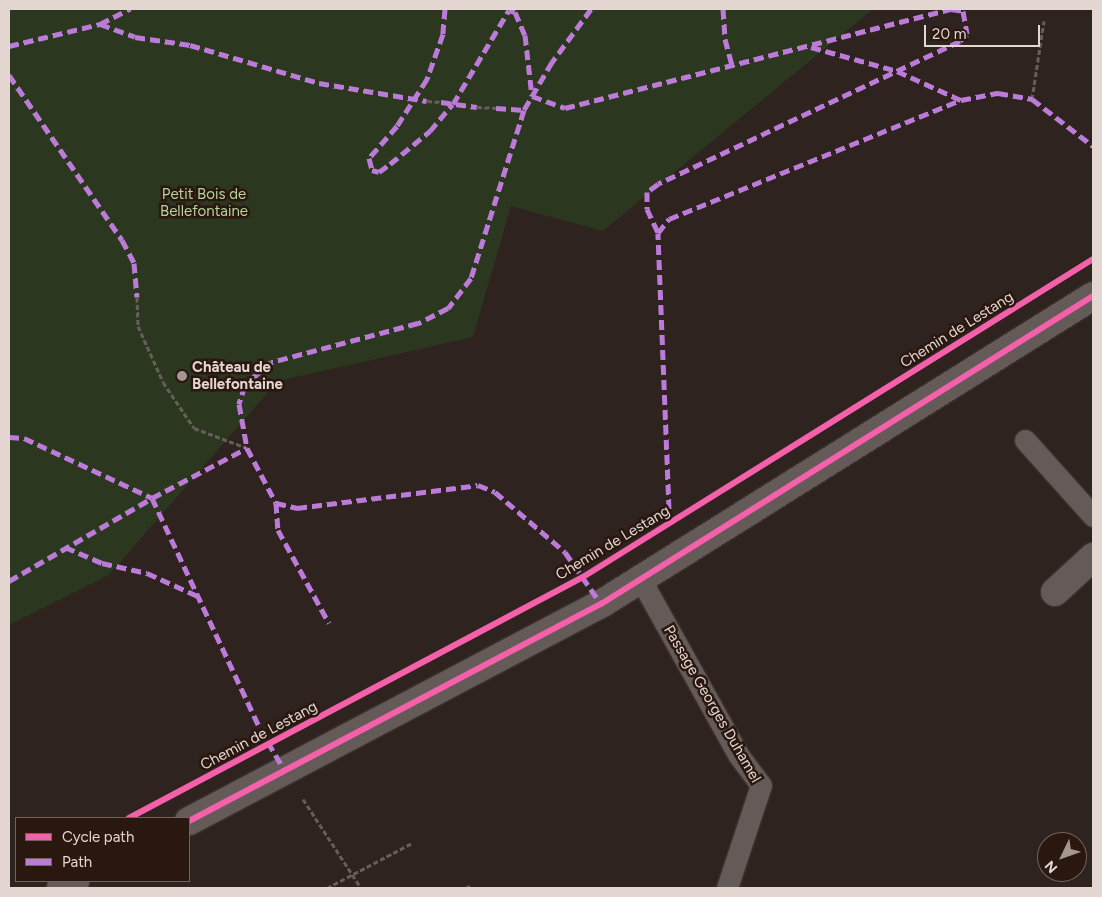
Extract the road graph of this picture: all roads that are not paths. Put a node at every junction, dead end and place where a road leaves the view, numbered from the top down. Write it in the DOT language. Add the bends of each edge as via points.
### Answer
graph roads {
  1 [pos="1093,296"];
  2 [pos="1025,440"];
  3 [pos="1093,516"];
  4 [pos="1093,557"];
  5 [pos="641,580"];
  6 [pos="1055,592"];
  7 [pos="190,820"];
  8 [pos="73,882"];
  9 [pos="61,888"];
  10 [pos="726,888"];
  1 -- 5 [label="street"];
  2 -- 3 [label="lane"];
  4 -- 6 [label="street"];
  5 -- 7 [label="street"];
  5 -- 10 [label="lane, Passage Georges Duhamel" via="739,756 762,785"];
  8 -- 9 [label="street"];
}
